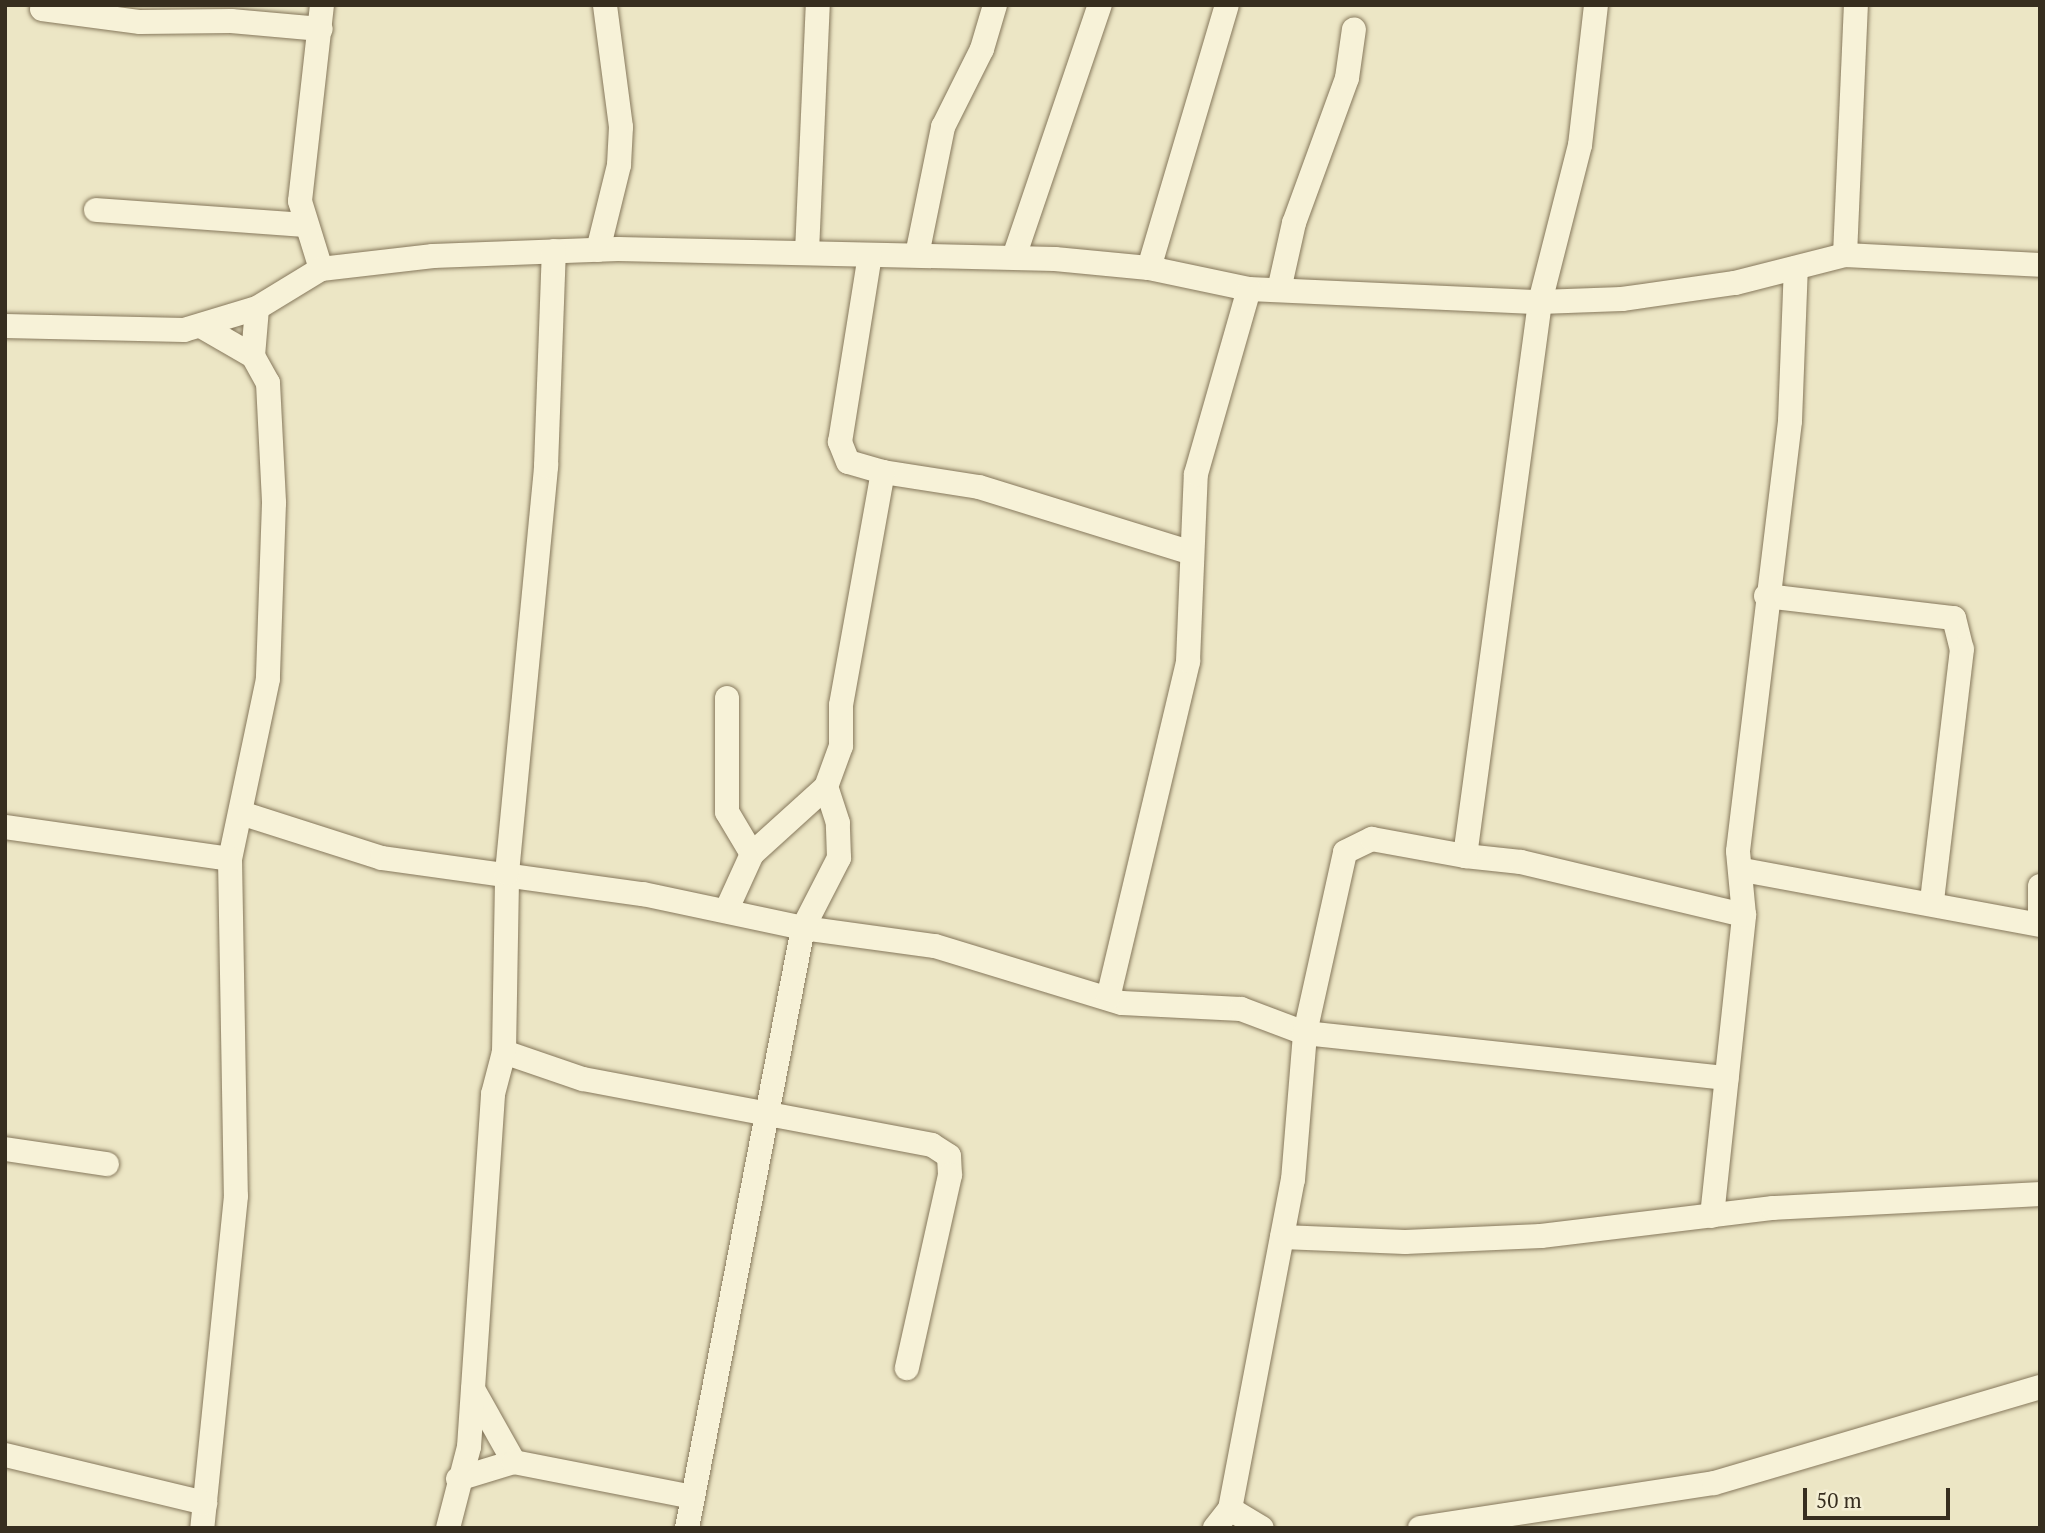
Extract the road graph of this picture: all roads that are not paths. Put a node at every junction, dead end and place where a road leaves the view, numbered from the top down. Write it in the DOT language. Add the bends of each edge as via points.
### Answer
graph roads {
  1 [pos="605,5"];
  2 [pos="818,5"];
  3 [pos="995,5"];
  4 [pos="1100,5"];
  5 [pos="1227,5"];
  6 [pos="1596,5"];
  7 [pos="1856,5"];
  8 [pos="42,9"];
  9 [pos="321,17"];
  10 [pos="1354,29"];
  11 [pos="96,210"];
  12 [pos="303,225"];
  13 [pos="598,250"];
  14 [pos="554,251"];
  15 [pos="807,252"];
  16 [pos="870,255"];
  17 [pos="917,255"];
  18 [pos="1845,255"];
  19 [pos="1014,257"];
  20 [pos="2040,265"];
  21 [pos="1149,268"];
  22 [pos="1797,268"];
  23 [pos="321,269"];
  24 [pos="1249,289"];
  25 [pos="1279,290"];
  26 [pos="1540,302"];
  27 [pos="257,308"];
  28 [pos="5,326"];
  29 [pos="201,326"];
  30 [pos="253,356"];
  31 [pos="883,472"];
  32 [pos="1192,553"];
  33 [pos="1766,596"];
  34 [pos="727,698"];
  35 [pos="826,787"];
  36 [pos="244,814"];
  37 [pos="5,827"];
  38 [pos="752,854"];
  39 [pos="1465,856"];
  40 [pos="230,859"];
  41 [pos="1743,870"];
  42 [pos="507,873"];
  43 [pos="2040,886"];
  44 [pos="1932,902"];
  45 [pos="726,911"];
  46 [pos="1744,915"];
  47 [pos="2040,923"];
  48 [pos="803,928"];
  49 [pos="1108,998"];
  50 [pos="1305,1033"];
  51 [pos="503,1052"];
  52 [pos="1727,1078"];
  53 [pos="765,1114"];
  54 [pos="5,1149"];
  55 [pos="107,1164"];
  56 [pos="2039,1194"];
  57 [pos="1712,1216"];
  58 [pos="1282,1237"];
  59 [pos="907,1368"];
  60 [pos="2040,1387"];
  61 [pos="473,1389"];
  62 [pos="5,1455"];
  63 [pos="514,1462"];
  64 [pos="458,1479"];
  65 [pos="693,1497"];
  66 [pos="205,1503"];
  67 [pos="1223,1519"];
  68 [pos="202,1528"];
  69 [pos="448,1528"];
  70 [pos="687,1528"];
  71 [pos="1262,1528"];
  72 [pos="1420,1528"];
  1 -- 13 [label="street" via="621,127 620,165"];
  2 -- 15 [label="street"];
  3 -- 17 [label="street" via="982,49 943,127"];
  4 -- 19 [label="street"];
  5 -- 21 [label="street"];
  6 -- 26 [label="street" via="1580,145"];
  7 -- 18 [label="street"];
  8 -- 9 [label="street" via="140,22"];
  9 -- 12 [label="street"];
  10 -- 25 [label="street" via="1347,78 1291,233"];
  11 -- 12 [label="street"];
  12 -- 23 [label="street"];
  13 -- 14 [label="street"];
  13 -- 15 [label="street"];
  14 -- 23 [label="street"];
  14 -- 42 [label="street" via="546,466"];
  15 -- 16 [label="street"];
  16 -- 17 [label="street"];
  16 -- 31 [label="street" via="840,442 848,462"];
  17 -- 19 [label="street"];
  18 -- 20 [label="street"];
  18 -- 22 [label="street"];
  19 -- 21 [label="street"];
  21 -- 24 [label="street"];
  22 -- 26 [label="street" via="1622,299"];
  22 -- 33 [label="street" via="1790,421"];
  23 -- 27 [label="street"];
  24 -- 25 [label="street"];
  24 -- 32 [label="street" via="1207,423"];
  25 -- 26 [label="street"];
  26 -- 39 [label="street"];
  27 -- 29 [label="street"];
  27 -- 30 [label="street"];
  28 -- 29 [label="street" via="106,332"];
  29 -- 30 [label="street"];
  30 -- 36 [label="street" via="268,383 272,413 274,598 264,713"];
  31 -- 32 [label="street" via="979,487"];
  31 -- 35 [label="street" via="841,705 841,746"];
  32 -- 49 [label="street" via="1188,661"];
  33 -- 41 [label="street" via="1738,851"];
  33 -- 44 [label="street" via="1954,618 1962,649"];
  34 -- 38 [label="street" via="727,811"];
  35 -- 38 [label="street"];
  35 -- 48 [label="street" via="838,822 839,858"];
  36 -- 40 [label="street"];
  36 -- 42 [label="street" via="382,858"];
  37 -- 40 [label="street"];
  38 -- 45 [label="street"];
  39 -- 46 [label="street" via="1521,862"];
  39 -- 50 [label="street" via="1372,839 1345,852"];
  40 -- 66 [label="street" via="236,1196"];
  41 -- 44 [label="street"];
  41 -- 46 [label="street"];
  42 -- 45 [label="street"];
  42 -- 51 [label="street"];
  43 -- 47 [label="street"];
  44 -- 47 [label="street"];
  45 -- 48 [label="street"];
  46 -- 52 [label="street"];
  48 -- 49 [label="street" via="935,946"];
  48 -- 53 [label="street"];
  49 -- 50 [label="street" via="1241,1009"];
  50 -- 52 [label="street"];
  50 -- 58 [label="street" via="1297,1152"];
  51 -- 53 [label="street" via="583,1079"];
  51 -- 61 [label="street" via="494,1094"];
  52 -- 57 [label="street"];
  53 -- 59 [label="street" via="932,1145 949,1156 950,1175"];
  53 -- 65 [label="street"];
  54 -- 55 [label="street"];
  56 -- 57 [label="street"];
  57 -- 58 [label="street" via="1541,1236 1405,1242"];
  58 -- 67 [label="street"];
  60 -- 72 [label="street" via="1714,1483"];
  61 -- 63 [label="street"];
  61 -- 64 [label="street" via="469,1447"];
  62 -- 66 [label="street"];
  63 -- 64 [label="street"];
  63 -- 65 [label="street"];
  64 -- 69 [label="street"];
  65 -- 70 [label="street"];
  66 -- 68 [label="street"];
  67 -- 71 [label="street"];
}
